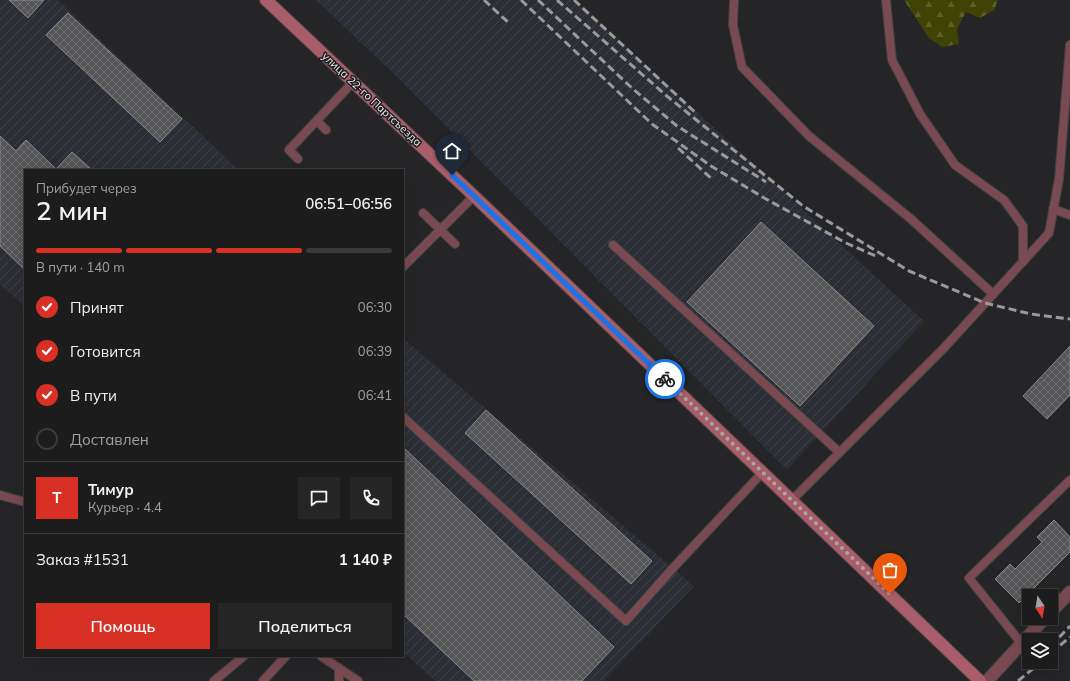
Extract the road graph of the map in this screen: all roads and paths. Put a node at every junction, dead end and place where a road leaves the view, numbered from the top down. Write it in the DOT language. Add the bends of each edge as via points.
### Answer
graph roads {
  1 [pos="266,0"];
  2 [pos="734,0"];
  3 [pos="886,0"];
  4 [pos="1070,45"];
  5 [pos="354,82"];
  6 [pos="317,121"];
  7 [pos="326,130"];
  8 [pos="298,158"];
  9 [pos="474,196"];
  10 [pos="1053,209"];
  11 [pos="423,213"];
  12 [pos="1070,215"];
  13 [pos="441,229"];
  14 [pos="455,244"];
  15 [pos="613,245"];
  16 [pos="1023,262"];
  17 [pos="404,265"];
  18 [pos="993,294"];
  19 [pos="404,418"];
  20 [pos="840,452"];
  21 [pos="763,472"];
  22 [pos="1070,480"];
  23 [pos="0,495"];
  24 [pos="792,500"];
  25 [pos="24,502"];
  26 [pos="1070,592"];
  27 [pos="1058,605"];
  28 [pos="1038,625"];
  29 [pos="1021,643"];
  30 [pos="243,657"];
  31 [pos="285,657"];
  32 [pos="322,657"];
  33 [pos="339,668"];
  34 [pos="979,680"];
  35 [pos="214,681"];
  36 [pos="264,681"];
  37 [pos="339,681"];
  38 [pos="358,681"];
  1 -- 5 [label="street, улица 22-го Партсъезда"];
  2 -- 18 [label="lane" via="733,25 742,66 809,136 911,219"];
  3 -- 16 [label="lane" via="892,60 920,114 955,165 1004,200 1023,226"];
  4 -- 10 [label="lane" via="1059,179"];
  5 -- 6 [label="lane"];
  5 -- 9 [label="street, улица 22-го Партсъезда"];
  6 -- 7 [label="lane"];
  6 -- 8 [label="lane" via="289,150"];
  9 -- 13 [label="lane"];
  9 -- 21 [label="street, улица 22-го Партсъезда"];
  10 -- 12 [label="lane"];
  10 -- 16 [label="lane" via="1049,233"];
  11 -- 13 [label="lane"];
  13 -- 14 [label="lane"];
  13 -- 17 [label="lane"];
  15 -- 20 [label="lane"];
  16 -- 18 [label="lane"];
  18 -- 20 [label="lane" via="944,348"];
  19 -- 21 [label="lane" via="626,621"];
  20 -- 24 [label="lane"];
  21 -- 24 [label="street, улица 22-го Партсъезда"];
  22 -- 29 [label="lane" via="970,578"];
  23 -- 25 [label="lane"];
  24 -- 34 [label="street, улица 22-го Партсъезда"];
  26 -- 27 [label="street"];
  28 -- 29 [label="street"];
  29 -- 34 [label="street"];
  30 -- 35 [label="lane"];
  31 -- 36 [label="lane"];
  32 -- 33 [label="lane"];
  33 -- 37 [label="lane"];
  33 -- 38 [label="lane"];
}
